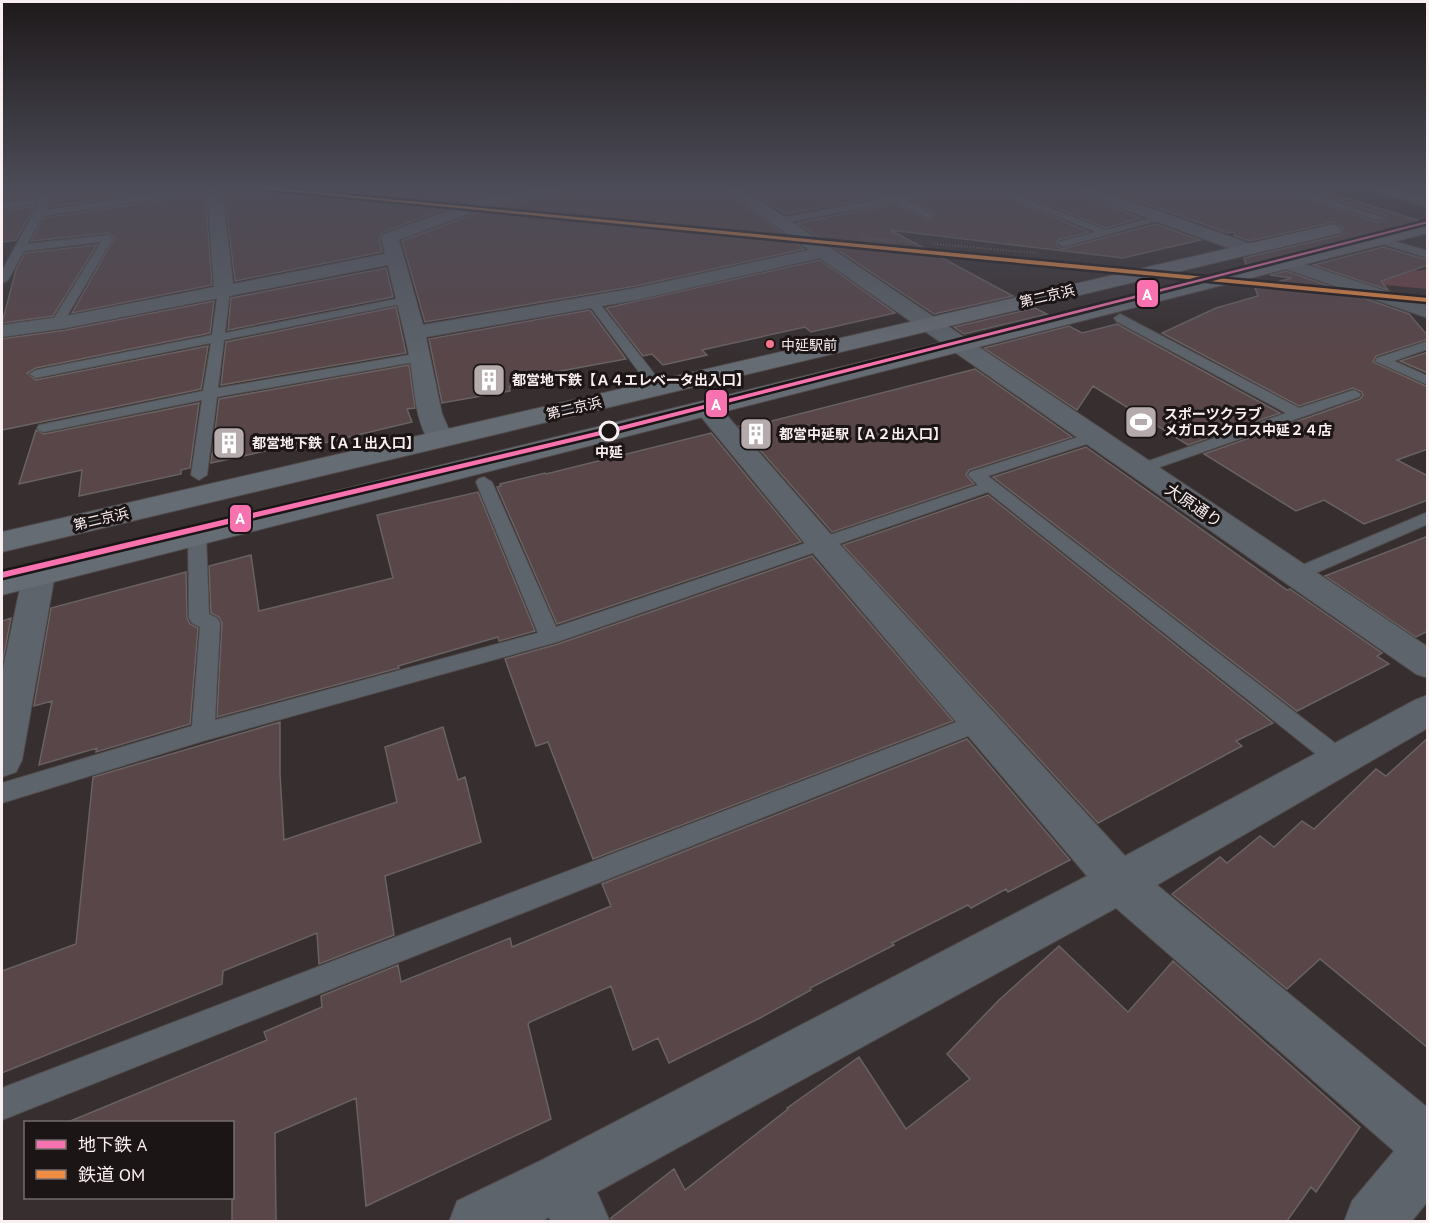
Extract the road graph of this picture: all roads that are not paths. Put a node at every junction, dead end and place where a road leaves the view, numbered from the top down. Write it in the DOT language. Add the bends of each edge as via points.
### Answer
graph roads {
  1 [pos="23,245"];
  2 [pos="46,245"];
  3 [pos="104,245"];
  4 [pos="220,245"];
  5 [pos="391,245"];
  6 [pos="814,245"];
  7 [pos="1237,245"];
  8 [pos="1274,245"];
  9 [pos="1338,245"];
  10 [pos="1410,245"];
  11 [pos="21,248"];
  12 [pos="1248,249"];
  13 [pos="823,252"];
  14 [pos="1428,255"];
  15 [pos="394,258"];
  16 [pos="6,263"];
  17 [pos="1289,264"];
  18 [pos="2,280"];
  19 [pos="224,291"];
  20 [pos="406,300"];
  21 [pos="593,302"];
  22 [pos="1428,312"];
  23 [pos="1119,318"];
  24 [pos="57,323"];
  25 [pos="929,324"];
  26 [pos="2,331"];
  27 [pos="414,333"];
  28 [pos="218,338"];
  29 [pos="1428,345"];
  30 [pos="960,346"];
  31 [pos="420,357"];
  32 [pos="36,374"];
  33 [pos="1428,381"];
  34 [pos="658,388"];
  35 [pos="210,394"];
  36 [pos="1354,394"];
  37 [pos="707,408"];
  38 [pos="1299,414"];
  39 [pos="44,428"];
  40 [pos="1094,437"];
  41 [pos="440,440"];
  42 [pos="1140,468"];
  43 [pos="199,475"];
  44 [pos="484,482"];
  45 [pos="990,486"];
  46 [pos="1428,517"];
  47 [pos="197,535"];
  48 [pos="2,542"];
  49 [pos="823,545"];
  50 [pos="39,574"];
  51 [pos="1295,575"];
  52 [pos="2,584"];
  53 [pos="550,637"];
  54 [pos="1428,665"];
  55 [pos="1428,711"];
  56 [pos="6,719"];
  57 [pos="980,722"];
  58 [pos="203,732"];
  59 [pos="2,760"];
  60 [pos="1340,760"];
  61 [pos="2,792"];
  62 [pos="1120,882"];
  63 [pos="2,1104"];
  64 [pos="1428,1144"];
  65 [pos="1428,1155"];
  66 [pos="571,1201"];
  67 [pos="478,1221"];
  68 [pos="1373,1221"];
  1 -- 11 [label="lane"];
  2 -- 11 [label="lane"];
  3 -- 24 [label="lane"];
  4 -- 19 [label="street"];
  5 -- 15 [label="street"];
  6 -- 13 [label="street, 大原通り"];
  7 -- 12 [label="street"];
  8 -- 12 [label="highway, 第二京浜"];
  9 -- 17 [label="highway, 第二京浜"];
  10 -- 14 [label="lane"];
  11 -- 16 [label="lane"];
  12 -- 25 [label="highway, 第二京浜"];
  13 -- 21 [label="street"];
  13 -- 25 [label="street, 大原通り"];
  15 -- 19 [label="street"];
  15 -- 20 [label="street"];
  16 -- 18 [label="lane"];
  17 -- 22 [label="street"];
  17 -- 30 [label="highway, 第二京浜"];
  19 -- 24 [label="street"];
  19 -- 28 [label="lane"];
  20 -- 27 [label="street"];
  20 -- 28 [label="lane"];
  21 -- 27 [label="street"];
  21 -- 34 [label="lane"];
  23 -- 38 [label="lane"];
  24 -- 26 [label="street"];
  25 -- 30 [label="street, 大原通り"];
  25 -- 34 [label="highway, 第二京浜"];
  27 -- 31 [label="street"];
  28 -- 32 [label="lane"];
  28 -- 35 [label="lane"];
  29 -- 33 [label="lane" via="1382,361"];
  30 -- 37 [label="highway, 第二京浜"];
  30 -- 40 [label="street, 大原通り"];
  31 -- 35 [label="lane"];
  31 -- 41 [label="street" via="430,414"];
  34 -- 41 [label="highway, 第二京浜"];
  35 -- 39 [label="lane"];
  35 -- 43 [label="lane"];
  36 -- 38 [label="lane"];
  37 -- 47 [label="highway, 第二京浜"];
  37 -- 49 [label="street"];
  38 -- 42 [label="lane"];
  40 -- 42 [label="street, 大原通り"];
  40 -- 45 [label="lane" via="976,475"];
  41 -- 48 [label="highway, 第二京浜"];
  42 -- 51 [label="street, 大原通り"];
  44 -- 53 [label="lane"];
  45 -- 49 [label="lane"];
  45 -- 60 [label="lane"];
  46 -- 51 [label="lane"];
  47 -- 50 [label="highway, 第二京浜"];
  47 -- 58 [label="lane" via="199,618 210,623"];
  49 -- 53 [label="lane"];
  49 -- 57 [label="street"];
  50 -- 52 [label="highway, 第二京浜"];
  50 -- 56 [label="street"];
  51 -- 54 [label="street, 大原通り"];
  53 -- 58 [label="lane"];
  55 -- 60 [label="street"];
  56 -- 59 [label="street"];
  57 -- 62 [label="street"];
  57 -- 63 [label="lane"];
  58 -- 61 [label="lane"];
  60 -- 62 [label="street"];
  62 -- 64 [label="street"];
  62 -- 66 [label="street"];
  65 -- 68 [label="street"];
  66 -- 67 [label="street"];
}
